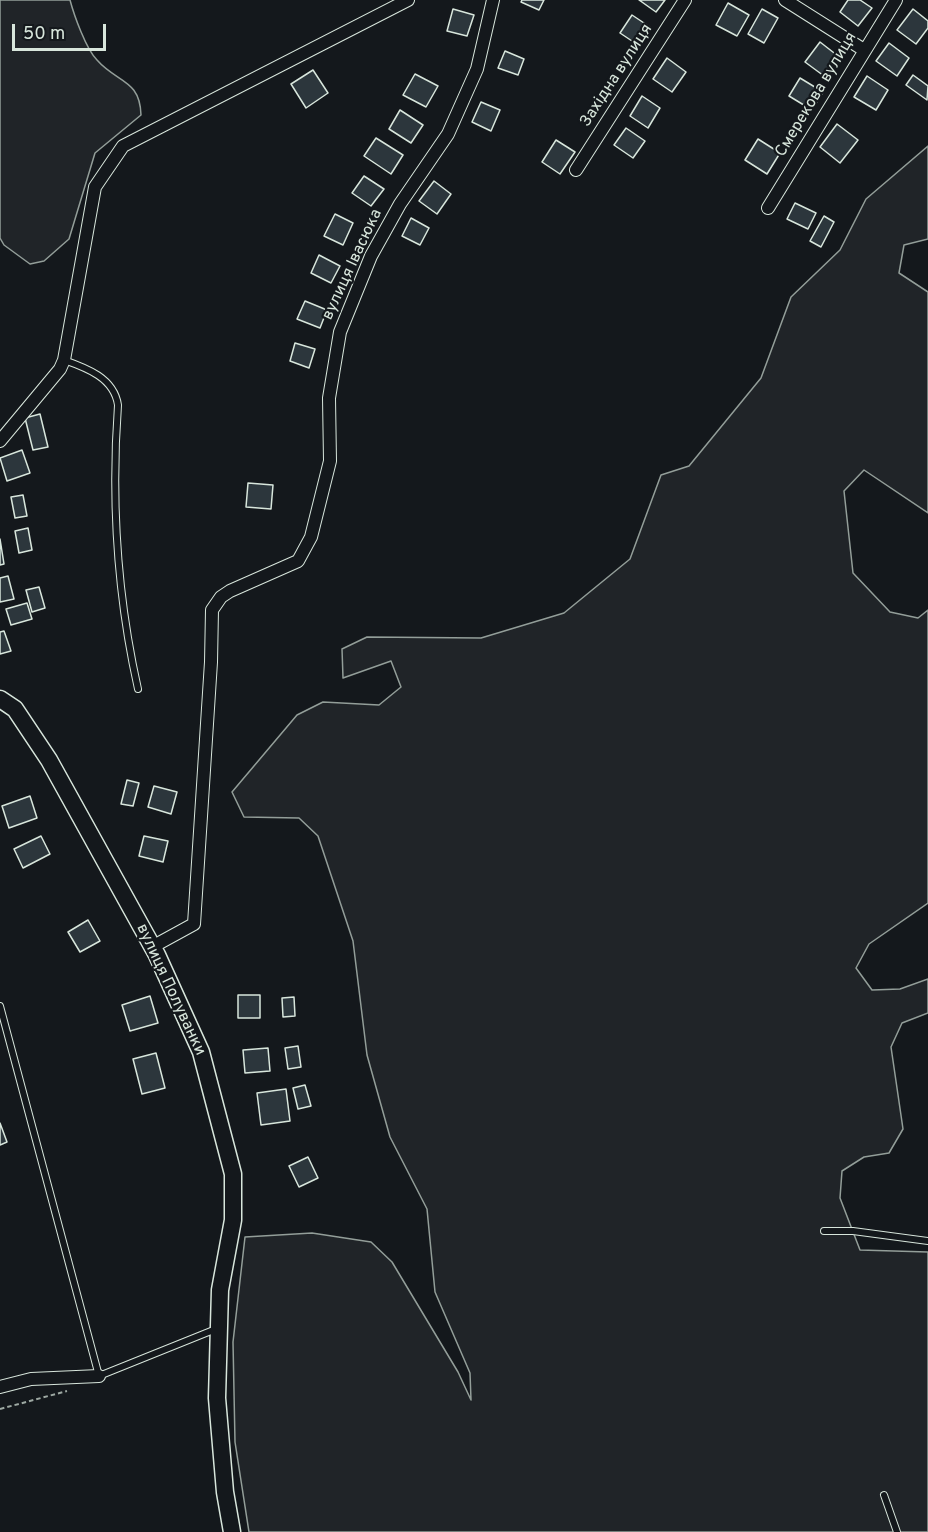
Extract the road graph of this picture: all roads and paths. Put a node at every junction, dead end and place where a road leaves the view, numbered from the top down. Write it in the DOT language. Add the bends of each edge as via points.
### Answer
graph roads {
  1 [pos="408,0"];
  2 [pos="493,0"];
  3 [pos="685,0"];
  4 [pos="785,0"];
  5 [pos="896,0"];
  6 [pos="864,50"];
  7 [pos="576,170"];
  8 [pos="768,208"];
  9 [pos="64,360"];
  10 [pos="0,441"];
  11 [pos="138,689"];
  12 [pos="0,699"];
  13 [pos="152,947"];
  14 [pos="0,1006"];
  15 [pos="824,1231"];
  16 [pos="928,1241"];
  17 [pos="219,1328"];
  18 [pos="99,1376"];
  19 [pos="0,1387"];
  20 [pos="77,1388"];
  21 [pos="0,1409"];
  22 [pos="884,1495"];
  23 [pos="232,1532"];
  24 [pos="897,1532"];
  1 -- 9 [label="street" via="123,146 95,187"];
  2 -- 13 [label="street, вулиця Івасюка" via="477,69 448,134 400,204 371,256 340,332 329,398 330,461 311,537 298,561 230,591 212,610 194,924"];
  3 -- 7 [label="street, Західна вулиця"];
  4 -- 6 [label="street"];
  5 -- 6 [label="street, Смерекова вулиця"];
  6 -- 8 [label="street, Смерекова вулиця"];
  9 -- 10 [label="street"];
  9 -- 11 [label="lane" via="91,370 117,397 117,546 125,629"];
  12 -- 13 [label="street, вулиця Полуванки" via="15,710 49,760"];
  13 -- 17 [label="street, вулиця Полуванки" via="201,1052 233,1174 233,1220 220,1290"];
  14 -- 18 [label="lane"];
  15 -- 16 [label="lane"];
  17 -- 18 [label="lane"];
  17 -- 23 [label="street, вулиця Полуванки" via="217,1398"];
  18 -- 19 [label="street" via="31,1378"];
  20 -- 21 [label="path"];
  22 -- 24 [label="lane"];
}
